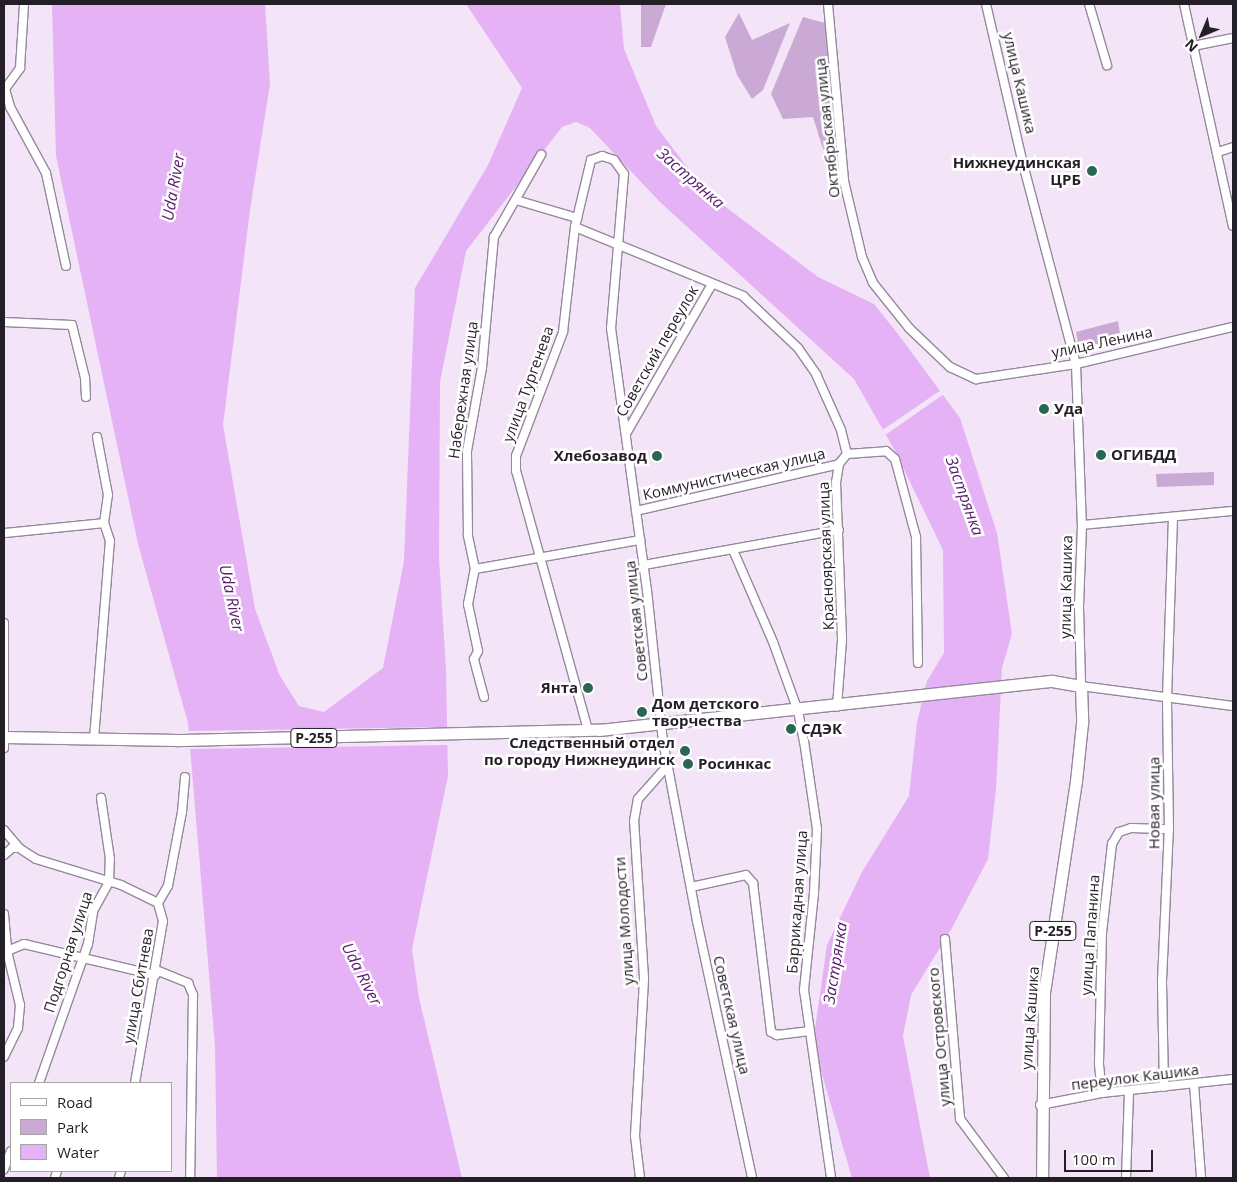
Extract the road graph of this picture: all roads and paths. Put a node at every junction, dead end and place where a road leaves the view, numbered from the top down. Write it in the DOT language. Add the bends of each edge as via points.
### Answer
graph roads {
  1 [pos="24,4"];
  2 [pos="828,4"];
  3 [pos="986,4"];
  4 [pos="1089,4"];
  5 [pos="1184,4"];
  6 [pos="1233,38"];
  7 [pos="1194,46"];
  8 [pos="1107,65"];
  9 [pos="4,88"];
  10 [pos="1233,147"];
  11 [pos="1218,152"];
  12 [pos="541,155"];
  13 [pos="591,160"];
  14 [pos="516,200"];
  15 [pos="577,218"];
  16 [pos="1233,226"];
  17 [pos="575,227"];
  18 [pos="616,246"];
  19 [pos="66,266"];
  20 [pos="712,284"];
  21 [pos="4,322"];
  22 [pos="1233,327"];
  23 [pos="1076,364"];
  24 [pos="976,379"];
  25 [pos="86,397"];
  26 [pos="627,432"];
  27 [pos="97,437"];
  28 [pos="847,454"];
  29 [pos="839,464"];
  30 [pos="636,511"];
  31 [pos="1233,511"];
  32 [pos="1173,519"];
  33 [pos="104,522"];
  34 [pos="1082,525"];
  35 [pos="839,530"];
  36 [pos="4,533"];
  37 [pos="640,540"];
  38 [pos="733,550"];
  39 [pos="540,556"];
  40 [pos="644,565"];
  41 [pos="476,569"];
  42 [pos="4,623"];
  43 [pos="918,662"];
  44 [pos="1081,686"];
  45 [pos="484,698"];
  46 [pos="1167,698"];
  47 [pos="1233,706"];
  48 [pos="837,707"];
  49 [pos="798,711"];
  50 [pos="661,725"];
  51 [pos="588,730"];
  52 [pos="94,738"];
  53 [pos="4,741"];
  54 [pos="669,764"];
  55 [pos="185,777"];
  56 [pos="100,798"];
  57 [pos="1169,829"];
  58 [pos="4,830"];
  59 [pos="19,848"];
  60 [pos="4,855"];
  61 [pos="109,882"];
  62 [pos="691,886"];
  63 [pos="158,903"];
  64 [pos="4,914"];
  65 [pos="945,939"];
  66 [pos="7,951"];
  67 [pos="82,956"];
  68 [pos="4,966"];
  69 [pos="155,972"];
  70 [pos="810,1031"];
  71 [pos="4,1057"];
  72 [pos="1233,1079"];
  73 [pos="39,1082"];
  74 [pos="135,1082"];
  75 [pos="1194,1084"];
  76 [pos="1164,1087"];
  77 [pos="1129,1091"];
  78 [pos="1102,1093"];
  79 [pos="1040,1105"];
  80 [pos="10,1154"];
  81 [pos="4,1169"];
  82 [pos="190,1178"];
  83 [pos="640,1178"];
  84 [pos="752,1178"];
  85 [pos="831,1178"];
  86 [pos="1004,1178"];
  87 [pos="1042,1178"];
  88 [pos="1126,1178"];
  89 [pos="1202,1178"];
  1 -- 9 [label="street" via="20,68"];
  2 -- 24 [label="street, Октябрьская улица" via="844,181 862,258 873,284 924,346 950,367"];
  3 -- 23 [label="street, улица Кашика" via="1023,164"];
  4 -- 8 [label="street"];
  5 -- 7 [label="street"];
  6 -- 7 [label="street"];
  7 -- 11 [label="street"];
  9 -- 19 [label="street" via="10,107 46,173"];
  10 -- 11 [label="street"];
  11 -- 16 [label="street"];
  12 -- 14 [label="street, Набережная улица"];
  13 -- 15 [label="street, улица Тургенева"];
  13 -- 18 [label="street, Советская улица" via="602,156 614,160 624,174"];
  14 -- 15 [label="street"];
  14 -- 41 [label="street, Набережная улица" via="503,216 494,237 482,368 466,451 468,534"];
  15 -- 17 [label="street, улица Тургенева"];
  17 -- 18 [label="street"];
  17 -- 39 [label="street, улица Тургенева" via="563,332 516,456 516,471"];
  18 -- 20 [label="street"];
  18 -- 26 [label="street, Советская улица" via="611,328"];
  20 -- 26 [label="street, Советский переулок"];
  20 -- 28 [label="street" via="743,296 798,348 816,374 838,421"];
  21 -- 25 [label="street" via="72,325 85,378"];
  22 -- 23 [label="street, улица Ленина"];
  23 -- 24 [label="street, улица Ленина"];
  23 -- 34 [label="street, улица Кашика"];
  26 -- 30 [label="street, Советская улица"];
  27 -- 33 [label="street" via="108,495"];
  28 -- 29 [label="street, Красноярская улица"];
  28 -- 43 [label="street" via="886,451 895,459 916,537"];
  29 -- 30 [label="street, Коммунистическая улица"];
  29 -- 35 [label="street, Красноярская улица"];
  30 -- 37 [label="street, Советская улица"];
  31 -- 32 [label="street"];
  32 -- 34 [label="street"];
  32 -- 46 [label="street, Новая улица"];
  33 -- 36 [label="street"];
  33 -- 52 [label="street" via="110,542"];
  34 -- 44 [label="street, улица Кашика"];
  35 -- 38 [label="street"];
  35 -- 48 [label="street, Красноярская улица" via="842,640"];
  37 -- 39 [label="street"];
  37 -- 40 [label="street, Советская улица"];
  38 -- 40 [label="street"];
  38 -- 49 [label="street, Баррикадная улица"];
  39 -- 41 [label="street"];
  39 -- 51 [label="street, улица Тургенева"];
  40 -- 50 [label="street, Советская улица"];
  41 -- 45 [label="street, Набережная улица" via="468,604 478,651 474,659"];
  42 -- 53 [label="street"];
  44 -- 46 [label="street"];
  44 -- 48 [label="highway, Р-255" via="1052,682"];
  44 -- 79 [label="highway, улица Кашика / Р-255" via="1082,723 1076,781 1044,993"];
  46 -- 47 [label="street"];
  46 -- 57 [label="street, Новая улица"];
  48 -- 49 [label="highway, Р-255"];
  49 -- 50 [label="highway, Р-255"];
  49 -- 70 [label="street, Баррикадная улица" via="817,829 804,990"];
  50 -- 51 [label="highway, Р-255"];
  50 -- 54 [label="street, Советская улица"];
  51 -- 52 [label="highway, Р-255" via="449,736"];
  52 -- 53 [label="highway, Р-255"];
  54 -- 62 [label="street, Советская улица"];
  54 -- 83 [label="street, улица Молодости" via="638,799 632,838 644,978 635,1136"];
  55 -- 63 [label="street" via="168,886"];
  56 -- 61 [label="street, Подгорная улица" via="110,859"];
  57 -- 76 [label="street, Новая улица" via="1162,981"];
  57 -- 78 [label="street, улица Папанина" via="1131,828 1119,832 1112,844 1102,933 1099,1063"];
  58 -- 59 [label="street"];
  59 -- 60 [label="street" via="12,848"];
  59 -- 61 [label="street" via="52,866"];
  61 -- 63 [label="street"];
  61 -- 67 [label="street, Подгорная улица" via="93,911"];
  62 -- 70 [label="street" via="746,875 753,883 771,1032 777,1035"];
  62 -- 84 [label="street, Советская улица"];
  63 -- 69 [label="street, улица Сбитнева" via="163,921"];
  64 -- 66 [label="street"];
  65 -- 86 [label="street, улица Островского" via="960,1120"];
  66 -- 67 [label="street" via="24,944"];
  66 -- 68 [label="street"];
  66 -- 71 [label="street" via="20,1005 18,1028"];
  67 -- 69 [label="street"];
  67 -- 73 [label="street, Подгорная улица"];
  69 -- 74 [label="street, улица Сбитнева"];
  69 -- 82 [label="street" via="188,983 193,995"];
  70 -- 85 [label="street, Баррикадная улица"];
  72 -- 75 [label="street, переулок Кашика"];
  75 -- 76 [label="street, переулок Кашика"];
  75 -- 89 [label="street"];
  76 -- 77 [label="street, переулок Кашика"];
  77 -- 78 [label="street, переулок Кашика"];
  77 -- 88 [label="street"];
  78 -- 79 [label="street, переулок Кашика"];
  79 -- 87 [label="highway, улица Кашика / Р-255"];
  80 -- 81 [label="street"];
}
